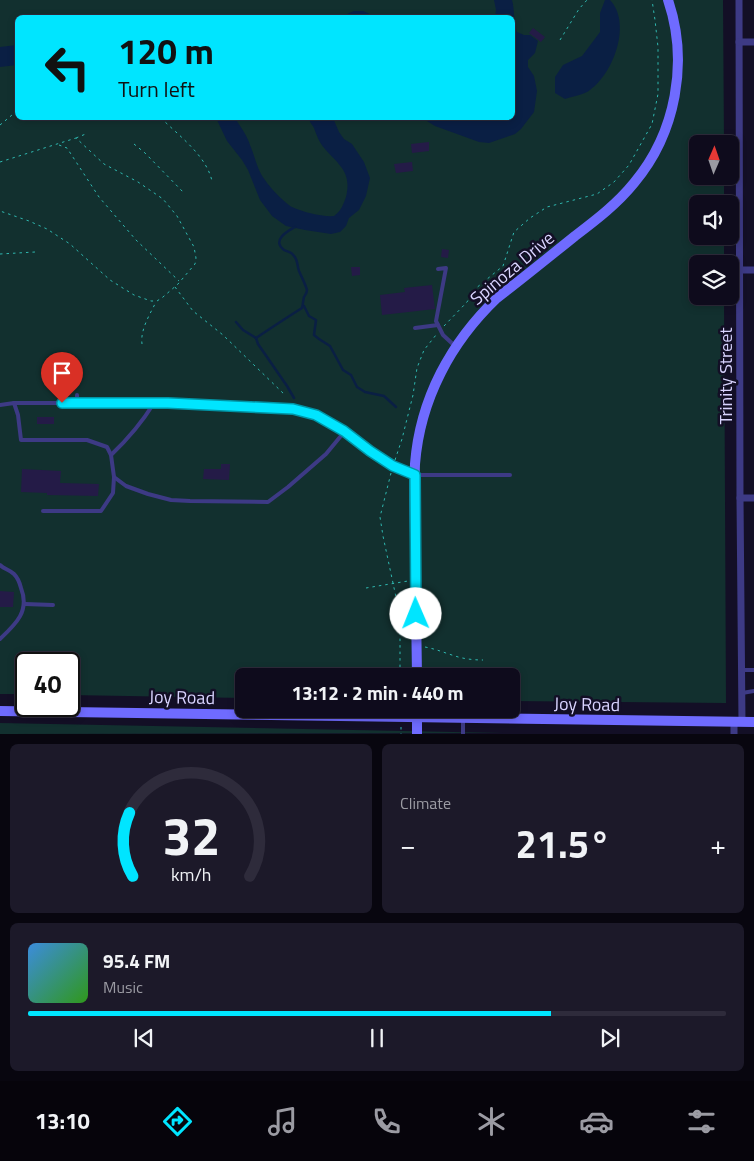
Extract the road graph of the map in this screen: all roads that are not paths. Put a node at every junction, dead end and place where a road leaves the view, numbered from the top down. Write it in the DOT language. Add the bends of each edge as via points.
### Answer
graph roads {
  1 [pos="668,0"];
  2 [pos="739,0"];
  3 [pos="739,42"];
  4 [pos="754,42"];
  5 [pos="739,255"];
  6 [pos="438,269"];
  7 [pos="739,270"];
  8 [pos="754,270"];
  9 [pos="438,326"];
  10 [pos="415,328"];
  11 [pos="456,347"];
  12 [pos="78,394"];
  13 [pos="14,403"];
  14 [pos="78,403"];
  15 [pos="154,403"];
  16 [pos="0,405"];
  17 [pos="344,431"];
  18 [pos="112,455"];
  19 [pos="510,474"];
  20 [pos="415,475"];
  21 [pos="114,477"];
  22 [pos="740,498"];
  23 [pos="754,498"];
  24 [pos="43,511"];
  25 [pos="0,565"];
  26 [pos="25,604"];
  27 [pos="54,605"];
  28 [pos="0,639"];
  29 [pos="417,668"];
  30 [pos="742,670"];
  31 [pos="754,670"];
  32 [pos="754,691"];
  33 [pos="742,693"];
  34 [pos="0,711"];
  35 [pos="235,712"];
  36 [pos="417,718"];
  37 [pos="463,718"];
  38 [pos="738,722"];
  39 [pos="754,722"];
  40 [pos="418,734"];
  41 [pos="463,734"];
  42 [pos="734,734"];
  1 -- 11 [label="street, Spinoza Drive" via="677,39 677,80 671,114 654,156 615,204 498,298"];
  2 -- 3 [label="street, Trinity Street"];
  3 -- 4 [label="street"];
  3 -- 5 [label="street, Trinity Street"];
  6 -- 9 [label="lane" via="446,268 436,321"];
  7 -- 8 [label="street"];
  7 -- 22 [label="street, Trinity Street"];
  9 -- 10 [label="lane"];
  9 -- 11 [label="lane"];
  11 -- 20 [label="street, Spinoza Drive" via="440,372 426,408 417,444"];
  12 -- 14 [label="lane"];
  13 -- 14 [label="lane"];
  13 -- 16 [label="lane"];
  13 -- 18 [label="lane" via="21,440 87,440 107,447"];
  14 -- 15 [label="lane"];
  15 -- 17 [label="lane" via="293,409 316,415"];
  15 -- 18 [label="lane" via="130,438"];
  17 -- 20 [label="lane" via="393,466"];
  17 -- 21 [label="lane" via="326,454 268,502 171,500 126,486"];
  18 -- 21 [label="lane"];
  19 -- 20 [label="lane"];
  20 -- 29 [label="street, Spinoza Drive"];
  21 -- 24 [label="lane" via="113,493 101,511"];
  22 -- 23 [label="street"];
  22 -- 30 [label="street, Trinity Street"];
  25 -- 26 [label="lane" via="14,574"];
  26 -- 27 [label="lane"];
  26 -- 28 [label="lane" via="22,614"];
  30 -- 31 [label="lane"];
  30 -- 33 [label="street, Trinity Street"];
  32 -- 33 [label="lane"];
  33 -- 38 [label="street, Trinity Street"];
  34 -- 35 [label="street, Joy Road"];
  36 -- 40 [label="street"];
  37 -- 38 [label="street, Joy Road"];
  37 -- 41 [label="lane"];
  38 -- 39 [label="street, Joy Road"];
  38 -- 42 [label="street, Trinity Street"];
}
